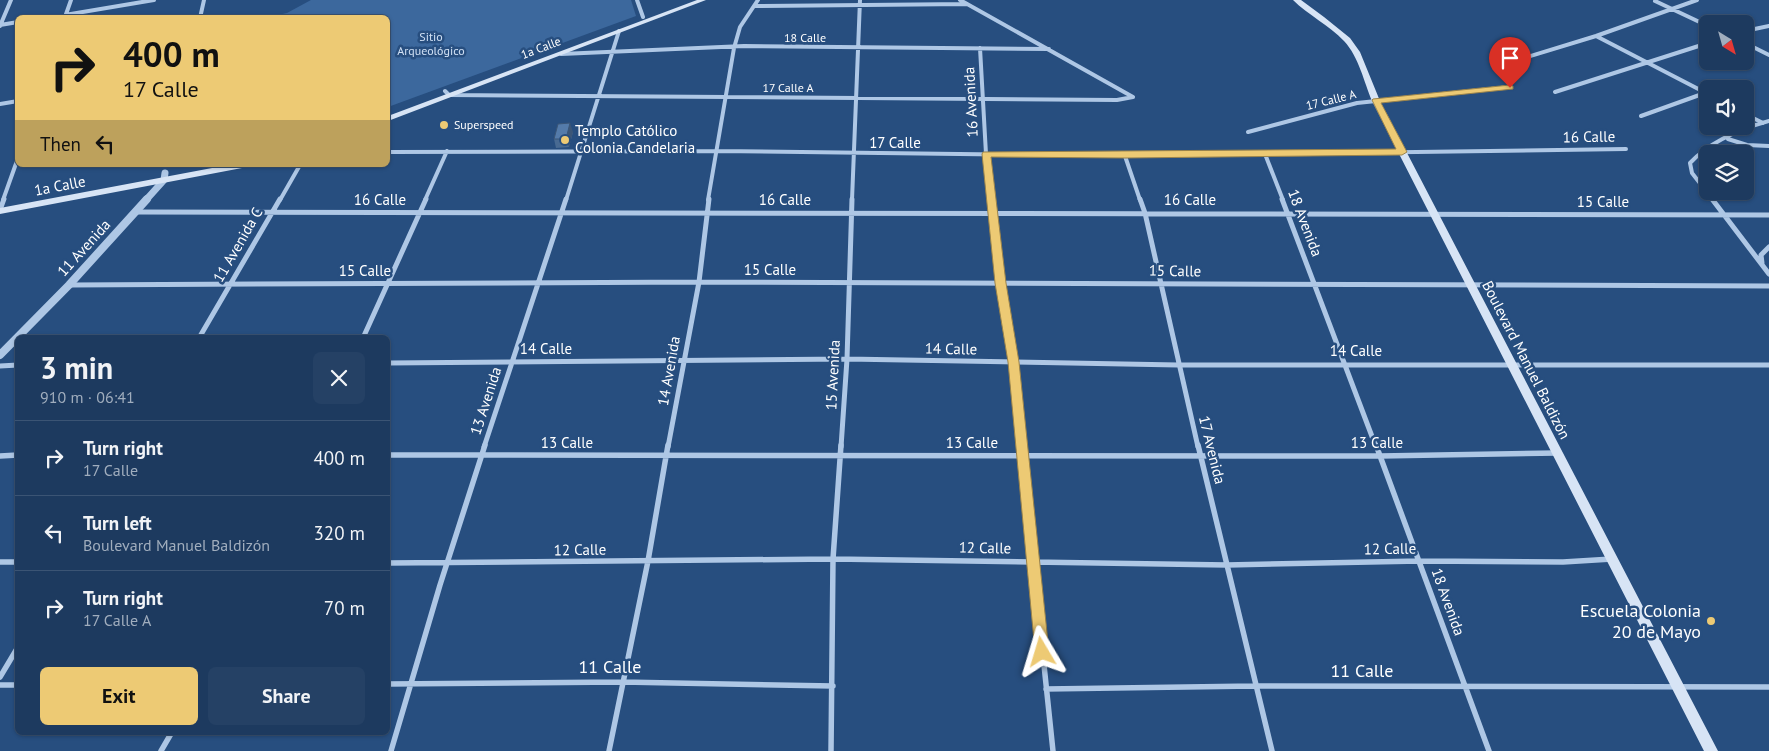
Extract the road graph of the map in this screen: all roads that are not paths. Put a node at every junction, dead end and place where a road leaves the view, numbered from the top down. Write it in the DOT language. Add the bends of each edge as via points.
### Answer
graph roads {
  1 [pos="11,0"];
  2 [pos="71,0"];
  3 [pos="154,0"];
  4 [pos="204,0"];
  5 [pos="637,0"];
  6 [pos="689,0"];
  7 [pos="703,0"];
  8 [pos="758,0"];
  9 [pos="960,0"];
  10 [pos="1296,0"];
  11 [pos="1696,0"];
  12 [pos="1655,1"];
  13 [pos="860,2"];
  14 [pos="966,4"];
  15 [pos="754,6"];
  16 [pos="1672,9"];
  17 [pos="65,15"];
  18 [pos="71,15"];
  19 [pos="201,15"];
  20 [pos="643,17"];
  21 [pos="15,22"];
  22 [pos="1699,22"];
  23 [pos="0,25"];
  24 [pos="1769,26"];
  25 [pos="1754,29"];
  26 [pos="619,31"];
  27 [pos="1596,36"];
  28 [pos="1699,46"];
  29 [pos="857,47"];
  30 [pos="1754,47"];
  31 [pos="734,48"];
  32 [pos="980,48"];
  33 [pos="614,49"];
  34 [pos="1049,49"];
  35 [pos="561,54"];
  36 [pos="1769,54"];
  37 [pos="1646,63"];
  38 [pos="1501,65"];
  39 [pos="1510,88"];
  40 [pos="1699,90"];
  41 [pos="1555,92"];
  42 [pos="447,93"];
  43 [pos="1699,96"];
  44 [pos="598,97"];
  45 [pos="856,97"];
  46 [pos="727,98"];
  47 [pos="984,98"];
  48 [pos="1376,100"];
  49 [pos="15,102"];
  50 [pos="0,104"];
  51 [pos="390,111"];
  52 [pos="1641,116"];
  53 [pos="390,118"];
  54 [pos="1754,118"];
  55 [pos="1769,121"];
  56 [pos="1763,123"];
  57 [pos="1248,132"];
  58 [pos="1727,138"];
  59 [pos="1769,146"];
  60 [pos="1626,149"];
  61 [pos="582,150"];
  62 [pos="447,151"];
  63 [pos="717,151"];
  64 [pos="390,152"];
  65 [pos="1402,152"];
  66 [pos="854,154"];
  67 [pos="986,154"];
  68 [pos="1265,154"];
  69 [pos="1125,156"];
  70 [pos="15,166"];
  71 [pos="200,167"];
  72 [pos="229,167"];
  73 [pos="299,167"];
  74 [pos="164,177"];
  75 [pos="0,207"];
  76 [pos="134,212"];
  77 [pos="272,212"];
  78 [pos="419,212"];
  79 [pos="564,212"];
  80 [pos="1145,212"];
  81 [pos="706,213"];
  82 [pos="852,213"];
  83 [pos="993,213"];
  84 [pos="1287,214"];
  85 [pos="1436,214"];
  86 [pos="1723,215"];
  87 [pos="1769,215"];
  88 [pos="1769,247"];
  89 [pos="1762,265"];
  90 [pos="1769,274"];
  91 [pos="699,282"];
  92 [pos="849,282"];
  93 [pos="537,283"];
  94 [pos="1000,283"];
  95 [pos="69,284"];
  96 [pos="230,284"];
  97 [pos="387,284"];
  98 [pos="1160,284"];
  99 [pos="1470,284"];
  100 [pos="1315,285"];
  101 [pos="1769,286"];
  102 [pos="20,335"];
  103 [pos="200,335"];
  104 [pos="364,335"];
  105 [pos="15,340"];
  106 [pos="0,356"];
  107 [pos="847,359"];
  108 [pos="512,362"];
  109 [pos="683,362"];
  110 [pos="1013,362"];
  111 [pos="390,364"];
  112 [pos="1346,364"];
  113 [pos="15,365"];
  114 [pos="1178,365"];
  115 [pos="1769,365"];
  116 [pos="0,366"];
  117 [pos="1514,366"];
  118 [pos="1557,453"];
  119 [pos="390,455"];
  120 [pos="482,455"];
  121 [pos="841,455"];
  122 [pos="1022,455"];
  123 [pos="0,456"];
  124 [pos="15,456"];
  125 [pos="666,456"];
  126 [pos="1200,456"];
  127 [pos="1380,456"];
  128 [pos="833,559"];
  129 [pos="1612,559"];
  130 [pos="648,561"];
  131 [pos="1032,561"];
  132 [pos="1420,561"];
  133 [pos="0,562"];
  134 [pos="15,562"];
  135 [pos="390,563"];
  136 [pos="446,564"];
  137 [pos="1227,565"];
  138 [pos="15,652"];
  139 [pos="0,677"];
  140 [pos="622,682"];
  141 [pos="390,684"];
  142 [pos="413,684"];
  143 [pos="0,685"];
  144 [pos="15,685"];
  145 [pos="833,686"];
  146 [pos="1255,686"];
  147 [pos="1465,686"];
  148 [pos="1769,687"];
  149 [pos="1678,688"];
  150 [pos="1046,689"];
  151 [pos="170,735"];
  152 [pos="161,751"];
  153 [pos="392,751"];
  154 [pos="609,751"];
  155 [pos="832,751"];
  156 [pos="1053,751"];
  157 [pos="1272,751"];
  158 [pos="1489,751"];
  159 [pos="1711,751"];
  1 -- 23 [label="street"];
  2 -- 17 [label="street"];
  3 -- 18 [label="street"];
  4 -- 19 [label="street"];
  5 -- 20 [label="street"];
  6 -- 20 [label="main road, 1a Calle"];
  7 -- 26 [label="main road, 1a Calle"];
  8 -- 15 [label="street, 14 Avenida"];
  9 -- 14 [label="street"];
  10 -- 48 [label="main road, Boulevard Manuel Baldizón" via="1347,40 1356,52"];
  11 -- 16 [label="street"];
  12 -- 16 [label="street"];
  13 -- 14 [label="street"];
  13 -- 15 [label="street"];
  13 -- 29 [label="street, 15 Avenida"];
  14 -- 34 [label="street"];
  15 -- 31 [label="street, 14 Avenida" via="740,27"];
  16 -- 22 [label="street"];
  16 -- 27 [label="street"];
  20 -- 42 [label="main road, 1a Calle"];
  21 -- 23 [label="street"];
  24 -- 25 [label="street"];
  26 -- 33 [label="street, 13 Avenida"];
  26 -- 35 [label="main road, 1a Calle"];
  27 -- 37 [label="street"];
  27 -- 38 [label="street"];
  28 -- 37 [label="street"];
  29 -- 31 [label="street, 18 Calle"];
  29 -- 32 [label="street, 18 Calle"];
  29 -- 45 [label="street, 15 Avenida"];
  30 -- 36 [label="street"];
  31 -- 33 [label="street, 18 Calle"];
  31 -- 46 [label="street, 14 Avenida"];
  32 -- 34 [label="street, 18 Calle"];
  32 -- 47 [label="street, 16 Avenida"];
  33 -- 35 [label="street, 18 Calle"];
  33 -- 44 [label="street, 13 Avenida"];
  34 -- 47 [label="street, 17 Calle A" via="1133,97 1117,100"];
  35 -- 42 [label="main road, 1a Calle"];
  37 -- 40 [label="street"];
  37 -- 41 [label="street"];
  39 -- 48 [label="street, 17 Calle A"];
  42 -- 44 [label="street, 17 Calle A"];
  42 -- 51 [label="main road, 1a Calle"];
  42 -- 53 [label="main road, 1a Calle"];
  43 -- 52 [label="street"];
  44 -- 46 [label="street, 17 Calle A"];
  44 -- 61 [label="street, 13 Avenida"];
  45 -- 46 [label="street, 17 Calle A"];
  45 -- 47 [label="street, 17 Calle A"];
  45 -- 66 [label="street, 15 Avenida"];
  46 -- 63 [label="street, 14 Avenida"];
  47 -- 67 [label="street, 16 Avenida"];
  48 -- 57 [label="street, 17 Calle A" via="1357,102"];
  48 -- 65 [label="main road, Boulevard Manuel Baldizón"];
  49 -- 50 [label="street"];
  54 -- 56 [label="street"];
  55 -- 56 [label="street"];
  56 -- 58 [label="street"];
  58 -- 59 [label="street" via="1747,145"];
  58 -- 86 [label="street" via="1696,155 1690,163 1692,173"];
  60 -- 65 [label="street, 16 Calle"];
  61 -- 62 [label="street, 17 Calle"];
  61 -- 63 [label="street, 17 Calle"];
  61 -- 79 [label="street, 13 Avenida"];
  62 -- 64 [label="street, 17 Calle"];
  62 -- 78 [label="street"];
  63 -- 66 [label="street, 17 Calle"];
  63 -- 81 [label="street, 14 Avenida"];
  65 -- 68 [label="street, 17 Calle"];
  65 -- 85 [label="main road, Boulevard Manuel Baldizón"];
  66 -- 67 [label="street, 17 Calle"];
  66 -- 82 [label="street, 15 Avenida"];
  67 -- 69 [label="street, 17 Calle"];
  67 -- 83 [label="street, 16 Avenida"];
  68 -- 69 [label="street, 17 Calle"];
  68 -- 84 [label="street, 18 Avenida"];
  69 -- 80 [label="street, 17 Avenida"];
  70 -- 75 [label="street"];
  71 -- 74 [label="main road, 1a Calle"];
  72 -- 74 [label="main road, 1a Calle"];
  73 -- 77 [label="street, 11 Avenida C"];
  74 -- 75 [label="main road, 1a Calle"];
  74 -- 76 [label="street, 11 Avenida"];
  76 -- 77 [label="street, 16 Calle"];
  76 -- 95 [label="street, 11 Avenida"];
  77 -- 78 [label="street, 16 Calle"];
  77 -- 96 [label="street, 11 Avenida C"];
  78 -- 79 [label="street, 16 Calle"];
  78 -- 97 [label="street"];
  79 -- 81 [label="street, 16 Calle"];
  79 -- 93 [label="street, 13 Avenida"];
  80 -- 83 [label="street, 16 Calle"];
  80 -- 84 [label="street, 16 Calle"];
  80 -- 98 [label="street, 17 Avenida"];
  81 -- 82 [label="street, 16 Calle"];
  81 -- 91 [label="street, 14 Avenida"];
  82 -- 83 [label="street, 16 Calle"];
  82 -- 92 [label="street, 15 Avenida"];
  83 -- 94 [label="street, 16 Avenida"];
  84 -- 85 [label="street, 16 Calle"];
  84 -- 100 [label="street, 18 Avenida"];
  85 -- 86 [label="street, 15 Calle"];
  85 -- 99 [label="main road, Boulevard Manuel Baldizón"];
  86 -- 87 [label="street, 15 Calle"];
  86 -- 89 [label="street"];
  88 -- 89 [label="street" via="1761,255"];
  89 -- 90 [label="street"];
  91 -- 92 [label="street, 15 Calle"];
  91 -- 93 [label="street, 15 Calle"];
  91 -- 109 [label="street, 14 Avenida"];
  92 -- 94 [label="street, 15 Calle"];
  92 -- 107 [label="street, 15 Avenida"];
  93 -- 97 [label="street, 15 Calle"];
  93 -- 108 [label="street, 13 Avenida"];
  94 -- 98 [label="street, 15 Calle"];
  94 -- 110 [label="street, 16 Avenida"];
  95 -- 96 [label="street, 15 Calle"];
  95 -- 102 [label="street, 11 Avenida"];
  96 -- 97 [label="street, 15 Calle"];
  96 -- 103 [label="street, 11 Avenida C"];
  97 -- 104 [label="street"];
  98 -- 100 [label="street, 15 Calle"];
  98 -- 114 [label="street, 17 Avenida"];
  99 -- 100 [label="street, 15 Calle"];
  99 -- 101 [label="street"];
  99 -- 117 [label="main road, Boulevard Manuel Baldizón"];
  100 -- 112 [label="street, 18 Avenida"];
  105 -- 106 [label="street, 11 Avenida"];
  107 -- 109 [label="street, 14 Calle"];
  107 -- 110 [label="street, 14 Calle"];
  107 -- 121 [label="street, 15 Avenida"];
  108 -- 109 [label="street, 14 Calle"];
  108 -- 111 [label="street, 14 Calle"];
  108 -- 120 [label="street, 13 Avenida"];
  109 -- 125 [label="street, 14 Avenida"];
  110 -- 114 [label="street, 14 Calle"];
  110 -- 122 [label="street, 16 Avenida"];
  112 -- 114 [label="street, 14 Calle"];
  112 -- 117 [label="street, 14 Calle"];
  112 -- 127 [label="street, 18 Avenida"];
  113 -- 116 [label="street"];
  114 -- 126 [label="street, 17 Avenida"];
  115 -- 117 [label="street"];
  117 -- 118 [label="main road, Boulevard Manuel Baldizón"];
  118 -- 127 [label="street, 13 Calle"];
  118 -- 129 [label="main road, Boulevard Manuel Baldizón"];
  119 -- 120 [label="street, 13 Calle"];
  120 -- 125 [label="street, 13 Calle"];
  120 -- 136 [label="street, 13 Avenida"];
  121 -- 122 [label="street, 13 Calle"];
  121 -- 125 [label="street, 13 Calle"];
  121 -- 128 [label="street, 15 Avenida"];
  122 -- 126 [label="street, 13 Calle"];
  122 -- 131 [label="street, 16 Avenida"];
  123 -- 124 [label="street"];
  125 -- 130 [label="street, 14 Avenida"];
  126 -- 127 [label="street, 13 Calle"];
  126 -- 137 [label="street, 17 Avenida"];
  127 -- 132 [label="street, 18 Avenida"];
  128 -- 130 [label="street, 12 Calle"];
  128 -- 131 [label="street, 12 Calle"];
  128 -- 145 [label="street, 15 Avenida"];
  129 -- 132 [label="street, 12 Calle"];
  129 -- 149 [label="main road, Boulevard Manuel Baldizón"];
  130 -- 136 [label="street, 12 Calle"];
  130 -- 140 [label="street, 14 Avenida"];
  131 -- 137 [label="street, 12 Calle"];
  131 -- 150 [label="street, 16 Avenida"];
  132 -- 137 [label="street, 12 Calle"];
  132 -- 147 [label="street, 18 Avenida"];
  133 -- 134 [label="street"];
  135 -- 136 [label="street, 12 Calle"];
  136 -- 142 [label="street, 13 Avenida"];
  137 -- 146 [label="street, 17 Avenida"];
  138 -- 139 [label="street"];
  140 -- 142 [label="street, 11 Calle"];
  140 -- 145 [label="street, 11 Calle"];
  140 -- 154 [label="street, 14 Avenida"];
  141 -- 142 [label="street, 11 Calle"];
  142 -- 153 [label="street, 13 Avenida"];
  143 -- 144 [label="street"];
  145 -- 155 [label="street, 15 Avenida"];
  146 -- 147 [label="street, 11 Calle"];
  146 -- 150 [label="street, 11 Calle"];
  146 -- 157 [label="street, 17 Avenida"];
  147 -- 149 [label="street, 11 Calle"];
  147 -- 158 [label="street, 18 Avenida"];
  148 -- 149 [label="street, 11 Calle"];
  149 -- 159 [label="main road, Boulevard Manuel Baldizón"];
  150 -- 156 [label="street, 16 Avenida"];
  151 -- 152 [label="street"];
}
